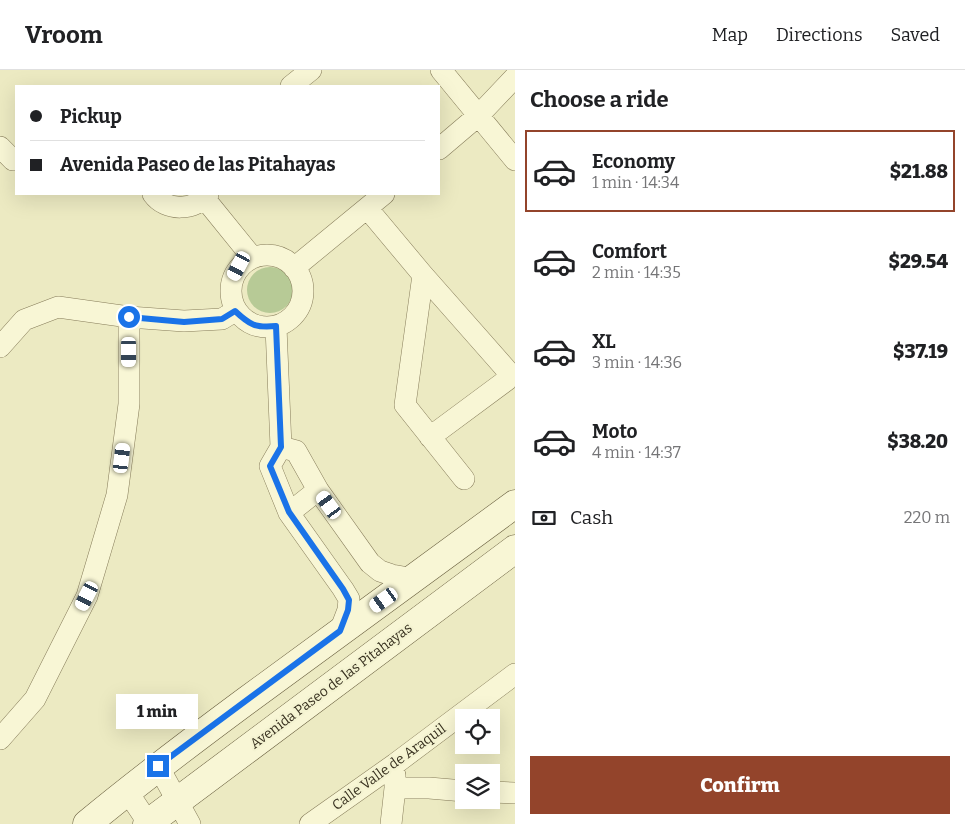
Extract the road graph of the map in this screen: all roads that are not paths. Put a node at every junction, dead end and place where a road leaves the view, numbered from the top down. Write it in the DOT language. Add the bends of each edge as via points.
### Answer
graph roads {
  1 [pos="312,70"];
  2 [pos="442,70"];
  3 [pos="515,77"];
  4 [pos="292,85"];
  5 [pos="479,116"];
  6 [pos="440,147"];
  7 [pos="515,160"];
  8 [pos="154,195"];
  9 [pos="383,195"];
  10 [pos="207,196"];
  11 [pos="367,208"];
  12 [pos="252,258"];
  13 [pos="294,268"];
  14 [pos="423,275"];
  15 [pos="235,311"];
  16 [pos="129,317"];
  17 [pos="276,326"];
  18 [pos="0,347"];
  19 [pos="513,375"];
  20 [pos="430,437"];
  21 [pos="281,447"];
  22 [pos="464,479"];
  23 [pos="318,490"];
  24 [pos="515,504"];
  25 [pos="289,512"];
  26 [pos="515,549"];
  27 [pos="414,579"];
  28 [pos="340,631"];
  29 [pos="515,674"];
  30 [pos="0,739"];
  31 [pos="395,764"];
  32 [pos="158,766"];
  33 [pos="395,788"];
  34 [pos="455,790"];
  35 [pos="127,791"];
  36 [pos="500,793"];
  37 [pos="515,794"];
  38 [pos="184,812"];
  39 [pos="87,824"];
  40 [pos="148,824"];
  41 [pos="310,824"];
  42 [pos="391,824"];
  1 -- 4 [label="street"];
  2 -- 5 [label="street"];
  3 -- 5 [label="street"];
  5 -- 6 [label="street"];
  5 -- 7 [label="street"];
  8 -- 10 [label="street" via="167,205 180,208 193,206"];
  9 -- 11 [label="street"];
  10 -- 12 [label="street"];
  11 -- 13 [label="street"];
  11 -- 14 [label="street"];
  12 -- 13 [label="street" via="267,254 280,257"];
  12 -- 15 [label="street" via="239,266 232,280 230,296"];
  13 -- 17 [label="street" via="303,287 302,300 288,321"];
  14 -- 19 [label="street"];
  14 -- 20 [label="street" via="405,405"];
  15 -- 16 [label="street" via="222,319 184,322"];
  15 -- 17 [label="street" via="246,322 260,328"];
  16 -- 18 [label="street" via="58,308 24,320"];
  16 -- 30 [label="street" via="129,404 117,495 87,596 35,699"];
  17 -- 21 [label="street"];
  19 -- 20 [label="street"];
  20 -- 22 [label="street"];
  21 -- 23 [label="street" via="296,451"];
  21 -- 25 [label="street" via="270,466"];
  23 -- 25 [label="street"];
  23 -- 27 [label="street" via="370,563 380,572"];
  24 -- 27 [label="street"];
  25 -- 28 [label="street" via="349,600"];
  26 -- 38 [label="street, Avenida Paseo de las Pitahayas"];
  27 -- 28 [label="street"];
  28 -- 32 [label="street"];
  29 -- 31 [label="street, Calle Valle de Araquil"];
  31 -- 33 [label="street"];
  31 -- 41 [label="street, Calle Valle de Araquil"];
  32 -- 35 [label="street"];
  32 -- 38 [label="street"];
  33 -- 34 [label="street"];
  33 -- 42 [label="street"];
  35 -- 39 [label="street"];
  35 -- 40 [label="street"];
  36 -- 37 [label="street"];
  38 -- 40 [label="street, Avenida Paseo de las Pitahayas"];
}
